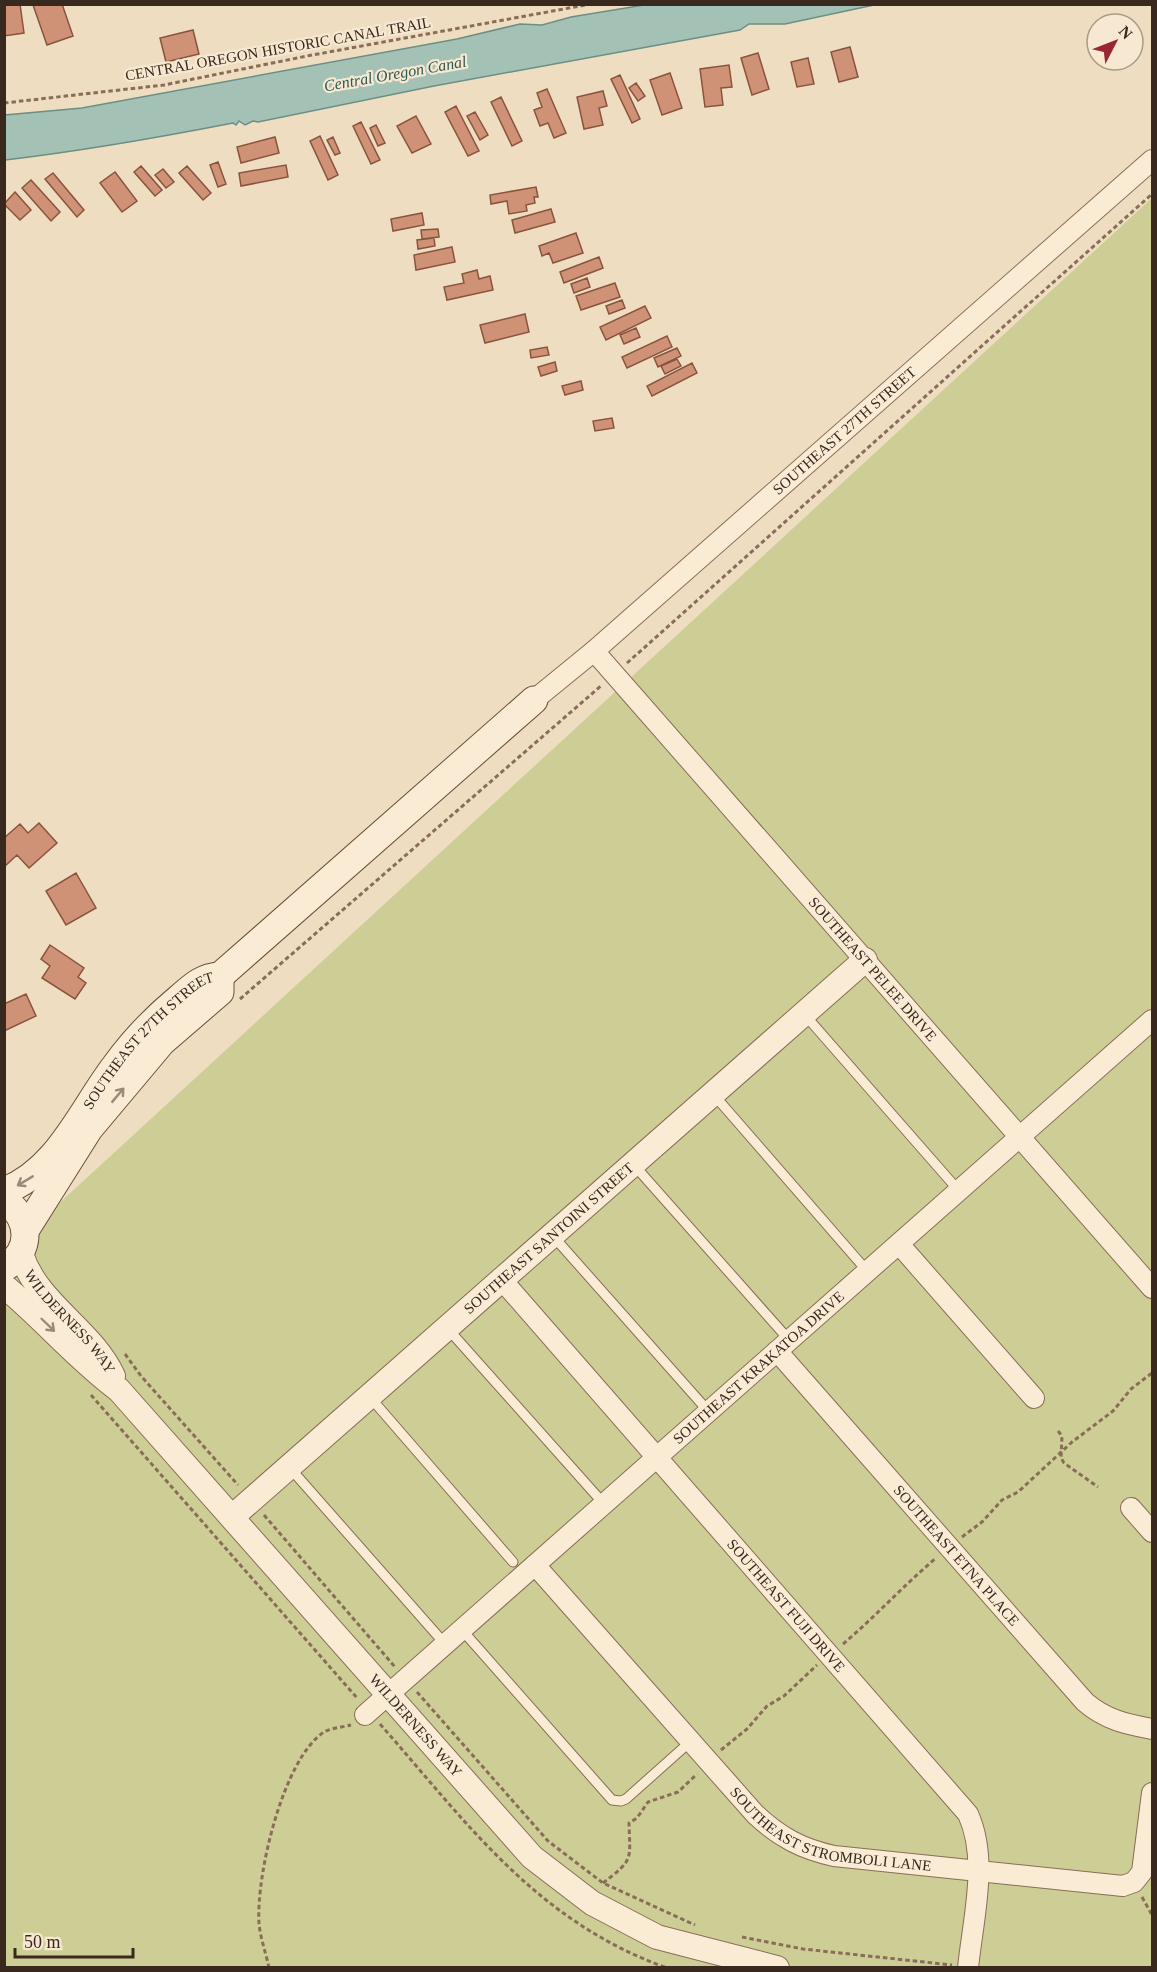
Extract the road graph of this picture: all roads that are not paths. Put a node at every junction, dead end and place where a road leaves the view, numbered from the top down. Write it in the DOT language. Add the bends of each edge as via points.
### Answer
graph roads {
  1 [pos="1152,160"];
  2 [pos="594,651"];
  3 [pos="534,700"];
  4 [pos="865,960"];
  5 [pos="220,975"];
  6 [pos="804,1014"];
  7 [pos="1148,1032"];
  8 [pos="713,1094"];
  9 [pos="1020,1137"];
  10 [pos="634,1164"];
  11 [pos="4,1191"];
  12 [pos="959,1191"];
  13 [pos="4,1200"];
  14 [pos="552,1235"];
  15 [pos="899,1244"];
  16 [pos="17,1250"];
  17 [pos="868,1272"];
  18 [pos="502,1280"];
  19 [pos="4,1286"];
  20 [pos="1152,1288"];
  21 [pos="448,1328"];
  22 [pos="783,1346"];
  23 [pos="119,1390"];
  24 [pos="369,1396"];
  25 [pos="1034,1398"];
  26 [pos="709,1412"];
  27 [pos="657,1457"];
  28 [pos="289,1467"];
  29 [pos="604,1504"];
  30 [pos="1131,1508"];
  31 [pos="232,1517"];
  32 [pos="1152,1532"];
  33 [pos="513,1562"];
  34 [pos="535,1565"];
  35 [pos="462,1630"];
  36 [pos="445,1644"];
  37 [pos="388,1695"];
  38 [pos="367,1713"];
  39 [pos="1152,1729"];
  40 [pos="691,1741"];
  41 [pos="1152,1793"];
  42 [pos="978,1872"];
  43 [pos="968,1967"];
  44 [pos="777,1968"];
  1 -- 2 [label="street, SOUTHEAST 27TH STREET"];
  2 -- 3 [label="street, SOUTHEAST 27TH STREET"];
  2 -- 4 [label="street, SOUTHEAST PELEE DRIVE"];
  3 -- 5 [label="main road"];
  4 -- 6 [label="street, SOUTHEAST SANTOINI STREET"];
  4 -- 9 [label="street, SOUTHEAST PELEE DRIVE"];
  5 -- 11 [label="main road, SOUTHEAST 27TH STREET, one-way" via="204,977 157,1017 115,1065 44,1168 26,1182"];
  16 -- 5 [label="main road, SOUTHEAST 27TH STREET, one-way" via="89,1129 162,1042 220,992"];
  6 -- 8 [label="street, SOUTHEAST SANTOINI STREET"];
  6 -- 12 [label="lane"];
  7 -- 9 [label="street, SOUTHEAST KRAKATOA DRIVE"];
  8 -- 10 [label="street, SOUTHEAST SANTOINI STREET"];
  8 -- 17 [label="lane"];
  9 -- 12 [label="street, SOUTHEAST KRAKATOA DRIVE"];
  9 -- 20 [label="street, SOUTHEAST PELEE DRIVE"];
  10 -- 14 [label="street, SOUTHEAST SANTOINI STREET"];
  10 -- 22 [label="lane"];
  12 -- 15 [label="street, SOUTHEAST KRAKATOA DRIVE"];
  13 -- 16 [label="main road" via="22,1217"];
  14 -- 18 [label="street, SOUTHEAST SANTOINI STREET"];
  14 -- 26 [label="lane"];
  15 -- 17 [label="street, SOUTHEAST KRAKATOA DRIVE"];
  15 -- 25 [label="street"];
  16 -- 23 [label="street, WILDERNESS WAY" via="43,1294 76,1324 106,1361"];
  17 -- 22 [label="street, SOUTHEAST KRAKATOA DRIVE"];
  18 -- 21 [label="street, SOUTHEAST SANTOINI STREET"];
  18 -- 27 [label="street, SOUTHEAST FUJI DRIVE"];
  19 -- 23 [label="street, WILDERNESS WAY, one-way"];
  21 -- 24 [label="street, SOUTHEAST SANTOINI STREET"];
  21 -- 29 [label="lane"];
  22 -- 26 [label="street, SOUTHEAST KRAKATOA DRIVE"];
  22 -- 39 [label="street, SOUTHEAST ETNA PLACE" via="1085,1702 1117,1723"];
  23 -- 31 [label="street, WILDERNESS WAY"];
  24 -- 28 [label="street, SOUTHEAST SANTOINI STREET"];
  24 -- 33 [label="lane"];
  26 -- 27 [label="street, SOUTHEAST KRAKATOA DRIVE"];
  27 -- 29 [label="street, SOUTHEAST KRAKATOA DRIVE"];
  27 -- 42 [label="street, SOUTHEAST FUJI DRIVE" via="968,1814 976,1832"];
  28 -- 31 [label="street, SOUTHEAST SANTOINI STREET"];
  28 -- 36 [label="lane"];
  29 -- 34 [label="street, SOUTHEAST KRAKATOA DRIVE"];
  30 -- 32 [label="street"];
  31 -- 37 [label="street, WILDERNESS WAY"];
  34 -- 35 [label="street, SOUTHEAST KRAKATOA DRIVE"];
  34 -- 40 [label="street, SOUTHEAST STROMBOLI LANE"];
  35 -- 36 [label="street, SOUTHEAST KRAKATOA DRIVE"];
  35 -- 40 [label="lane" via="612,1800 626,1799"];
  36 -- 37 [label="street, SOUTHEAST KRAKATOA DRIVE"];
  37 -- 38 [label="street, SOUTHEAST KRAKATOA DRIVE"];
  37 -- 44 [label="street, WILDERNESS WAY" via="532,1857 592,1903 657,1937"];
  40 -- 42 [label="street, SOUTHEAST STROMBOLI LANE" via="755,1814 793,1844 834,1856"];
  41 -- 42 [label="street, SOUTHEAST STROMBOLI LANE" via="1145,1859 1134,1882 1110,1887"];
  42 -- 43 [label="street, SOUTHEAST FUJI DRIVE"];
}
